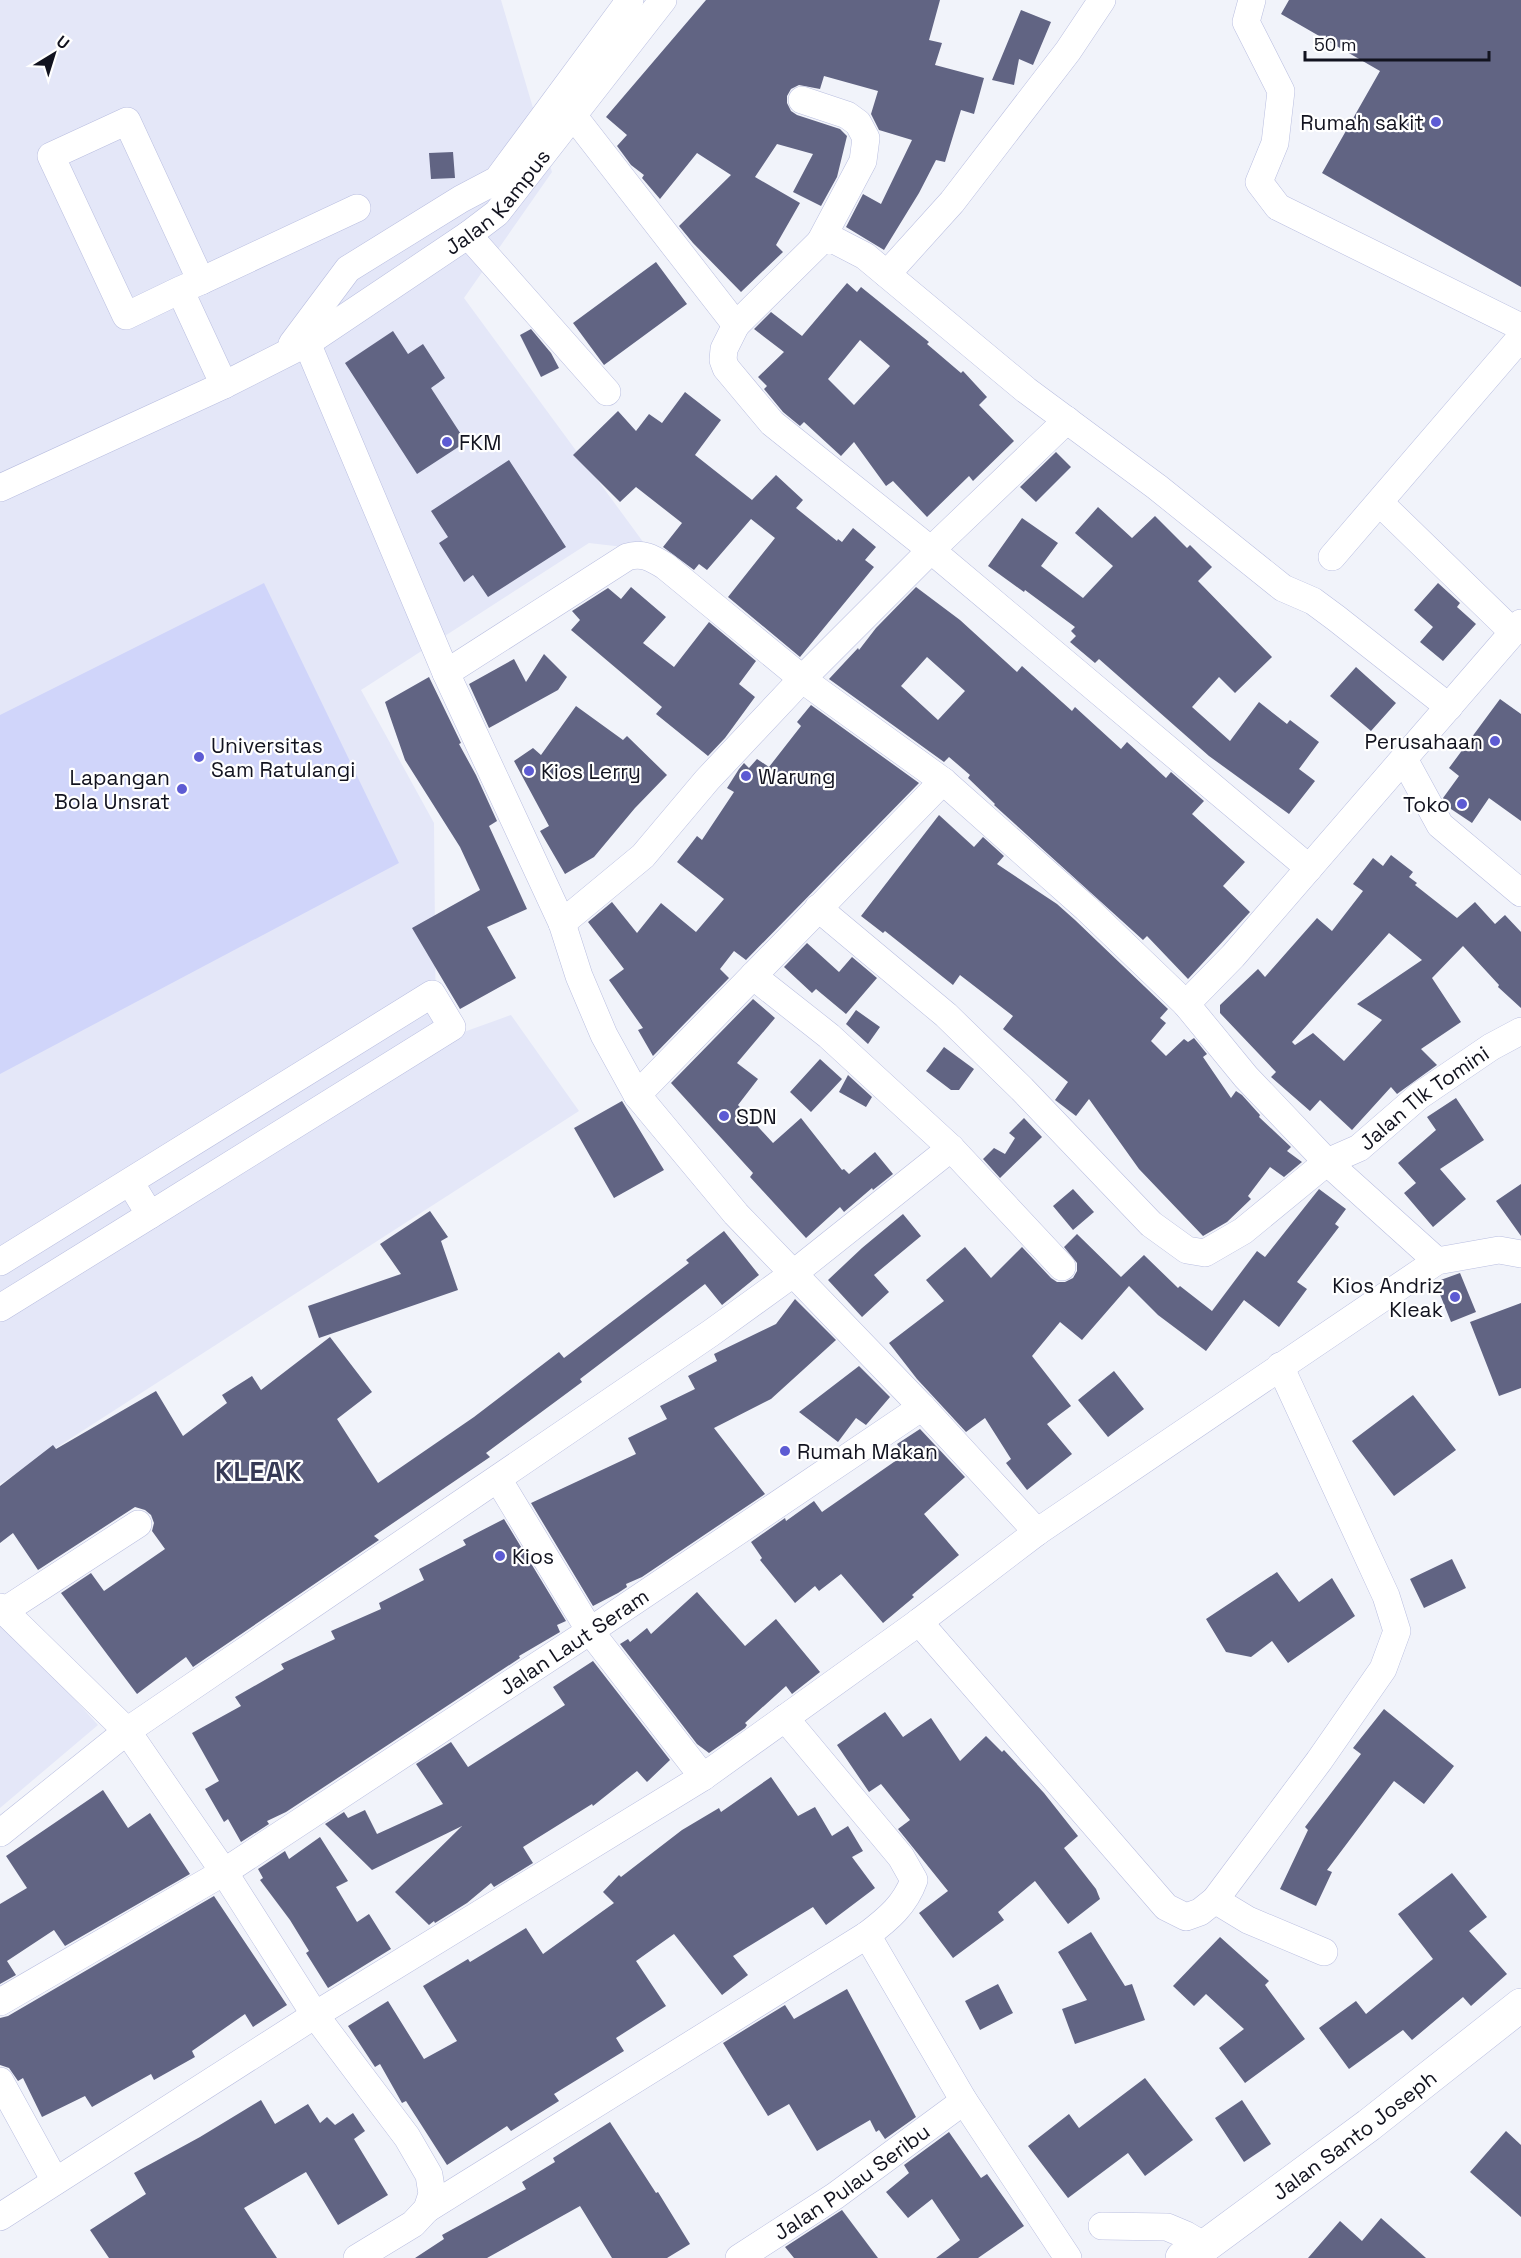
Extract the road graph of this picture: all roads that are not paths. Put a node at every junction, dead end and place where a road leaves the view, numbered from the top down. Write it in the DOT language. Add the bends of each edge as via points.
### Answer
graph roads {
  1 [pos="663,0"];
  2 [pos="1102,0"];
  3 [pos="1252,0"];
  4 [pos="618,4"];
  5 [pos="802,100"];
  6 [pos="572,114"];
  7 [pos="357,208"];
  8 [pos="468,235"];
  9 [pos="820,242"];
  10 [pos="887,274"];
  11 [pos="191,285"];
  12 [pos="736,326"];
  13 [pos="1521,327"];
  14 [pos="1521,337"];
  15 [pos="295,349"];
  16 [pos="224,384"];
  17 [pos="607,392"];
  18 [pos="1067,420"];
  19 [pos="0,488"];
  20 [pos="1380,503"];
  21 [pos="931,550"];
  22 [pos="1332,557"];
  23 [pos="1517,627"];
  24 [pos="446,673"];
  25 [pos="802,679"];
  26 [pos="1449,707"];
  27 [pos="1404,759"];
  28 [pos="943,781"];
  29 [pos="1309,868"];
  30 [pos="1521,893"];
  31 [pos="818,908"];
  32 [pos="562,922"];
  33 [pos="753,976"];
  34 [pos="1186,1004"];
  35 [pos="1521,1031"];
  36 [pos="284,1086"];
  37 [pos="638,1095"];
  38 [pos="304,1119"];
  39 [pos="951,1148"];
  40 [pos="1327,1162"];
  41 [pos="130,1182"];
  42 [pos="150,1215"];
  43 [pos="1521,1254"];
  44 [pos="1437,1261"];
  45 [pos="0,1262"];
  46 [pos="1062,1267"];
  47 [pos="794,1273"];
  48 [pos="0,1308"];
  49 [pos="1280,1366"];
  50 [pos="922,1407"];
  51 [pos="498,1479"];
  52 [pos="138,1524"];
  53 [pos="1037,1532"];
  54 [pos="2,1609"];
  55 [pos="919,1622"];
  56 [pos="590,1631"];
  57 [pos="785,1718"];
  58 [pos="126,1731"];
  59 [pos="703,1778"];
  60 [pos="0,1833"];
  61 [pos="224,1872"];
  62 [pos="1215,1900"];
  63 [pos="867,1935"];
  64 [pos="1324,1952"];
  65 [pos="0,2002"];
  66 [pos="1521,2005"];
  67 [pos="315,2015"];
  68 [pos="0,2081"];
  69 [pos="964,2101"];
  70 [pos="55,2181"];
  71 [pos="427,2209"];
  72 [pos="0,2217"];
  73 [pos="1102,2226"];
  74 [pos="1193,2252"];
  75 [pos="357,2258"];
  76 [pos="739,2258"];
  77 [pos="1068,2258"];
  1 -- 6 [label="street, Jalan Kampus"];
  2 -- 10 [label="street" via="1068,51 952,202"];
  3 -- 13 [label="street" via="1246,22 1281,91 1275,142 1258,182 1278,207"];
  4 -- 15 [label="street, Jalan Kampus" via="497,180 348,269"];
  5 -- 9 [label="street" via="847,115 858,123 866,138 863,161"];
  6 -- 8 [label="street, Jalan Kampus" via="497,213"];
  6 -- 12 [label="street"];
  7 -- 11 [label="street"];
  8 -- 15 [label="street, Jalan Kampus"];
  8 -- 17 [label="street"];
  9 -- 10 [label="street" via="836,241 865,256"];
  9 -- 12 [label="street"];
  10 -- 18 [label="street"];
  11 -- 11 [label="street" via="126,316 51,156 126,122"];
  11 -- 16 [label="street"];
  12 -- 21 [label="street" via="723,360 733,378 772,423"];
  14 -- 20 [label="street"];
  15 -- 16 [label="street, Jalan Kampus"];
  15 -- 24 [label="street"];
  16 -- 19 [label="street, Jalan Kampus"];
  18 -- 21 [label="street"];
  18 -- 26 [label="street" via="1283,588 1321,607"];
  20 -- 22 [label="street"];
  20 -- 23 [label="street"];
  21 -- 25 [label="street"];
  21 -- 29 [label="street"];
  23 -- 26 [label="street"];
  24 -- 25 [label="street" via="634,555 647,556 665,566"];
  24 -- 32 [label="street"];
  25 -- 28 [label="street"];
  25 -- 32 [label="street" via="707,780 643,856"];
  26 -- 27 [label="street"];
  27 -- 29 [label="street"];
  27 -- 30 [label="street" via="1440,825"];
  28 -- 31 [label="street"];
  28 -- 34 [label="street" via="1086,908"];
  29 -- 34 [label="street"];
  31 -- 33 [label="street"];
  31 -- 40 [label="street, Jalan Tlk Tomini" via="946,1016 1151,1224 1187,1250 1205,1253 1243,1231"];
  32 -- 37 [label="street" via="600,1025"];
  33 -- 37 [label="street"];
  33 -- 39 [label="street" via="829,1036"];
  34 -- 40 [label="street" via="1246,1077"];
  35 -- 40 [label="street, Jalan Tlk Tomini" via="1419,1096 1359,1148"];
  36 -- 38 [label="street"];
  36 -- 38 [label="street" via="432,994 452,1027"];
  36 -- 41 [label="street"];
  37 -- 47 [label="street" via="736,1214"];
  38 -- 42 [label="street"];
  39 -- 46 [label="street"];
  39 -- 47 [label="street"];
  40 -- 44 [label="street"];
  41 -- 42 [label="street"];
  41 -- 45 [label="street"];
  42 -- 48 [label="street"];
  43 -- 44 [label="street" via="1499,1250"];
  44 -- 49 [label="street"];
  47 -- 50 [label="street"];
  47 -- 51 [label="street"];
  49 -- 53 [label="street"];
  49 -- 62 [label="street" via="1386,1596 1397,1631 1383,1669"];
  50 -- 53 [label="street"];
  50 -- 56 [label="street, Jalan Laut Seram"];
  51 -- 56 [label="street"];
  51 -- 58 [label="street"];
  52 -- 54 [label="street"];
  53 -- 55 [label="street"];
  54 -- 58 [label="street"];
  55 -- 57 [label="street"];
  55 -- 62 [label="street" via="1167,1907 1186,1917"];
  56 -- 59 [label="street"];
  56 -- 61 [label="street, Jalan Laut Seram"];
  57 -- 59 [label="street"];
  57 -- 63 [label="street" via="901,1857 914,1880 908,1896 893,1914"];
  58 -- 60 [label="street"];
  58 -- 61 [label="street"];
  59 -- 67 [label="street"];
  61 -- 65 [label="street, Jalan Laut Seram"];
  61 -- 67 [label="street"];
  62 -- 64 [label="street" via="1248,1920"];
  63 -- 69 [label="street"];
  63 -- 71 [label="street"];
  66 -- 74 [label="main road, Jalan Santo Joseph" via="1369,2125"];
  67 -- 70 [label="street"];
  67 -- 71 [label="street" via="407,2138 429,2175 432,2194"];
  68 -- 70 [label="street"];
  69 -- 76 [label="street, Jalan Pulau Seribu" via="835,2196"];
  69 -- 77 [label="street"];
  70 -- 72 [label="street"];
  71 -- 75 [label="street" via="413,2224"];
  73 -- 74 [label="street" via="1167,2227 1186,2235"];
}
